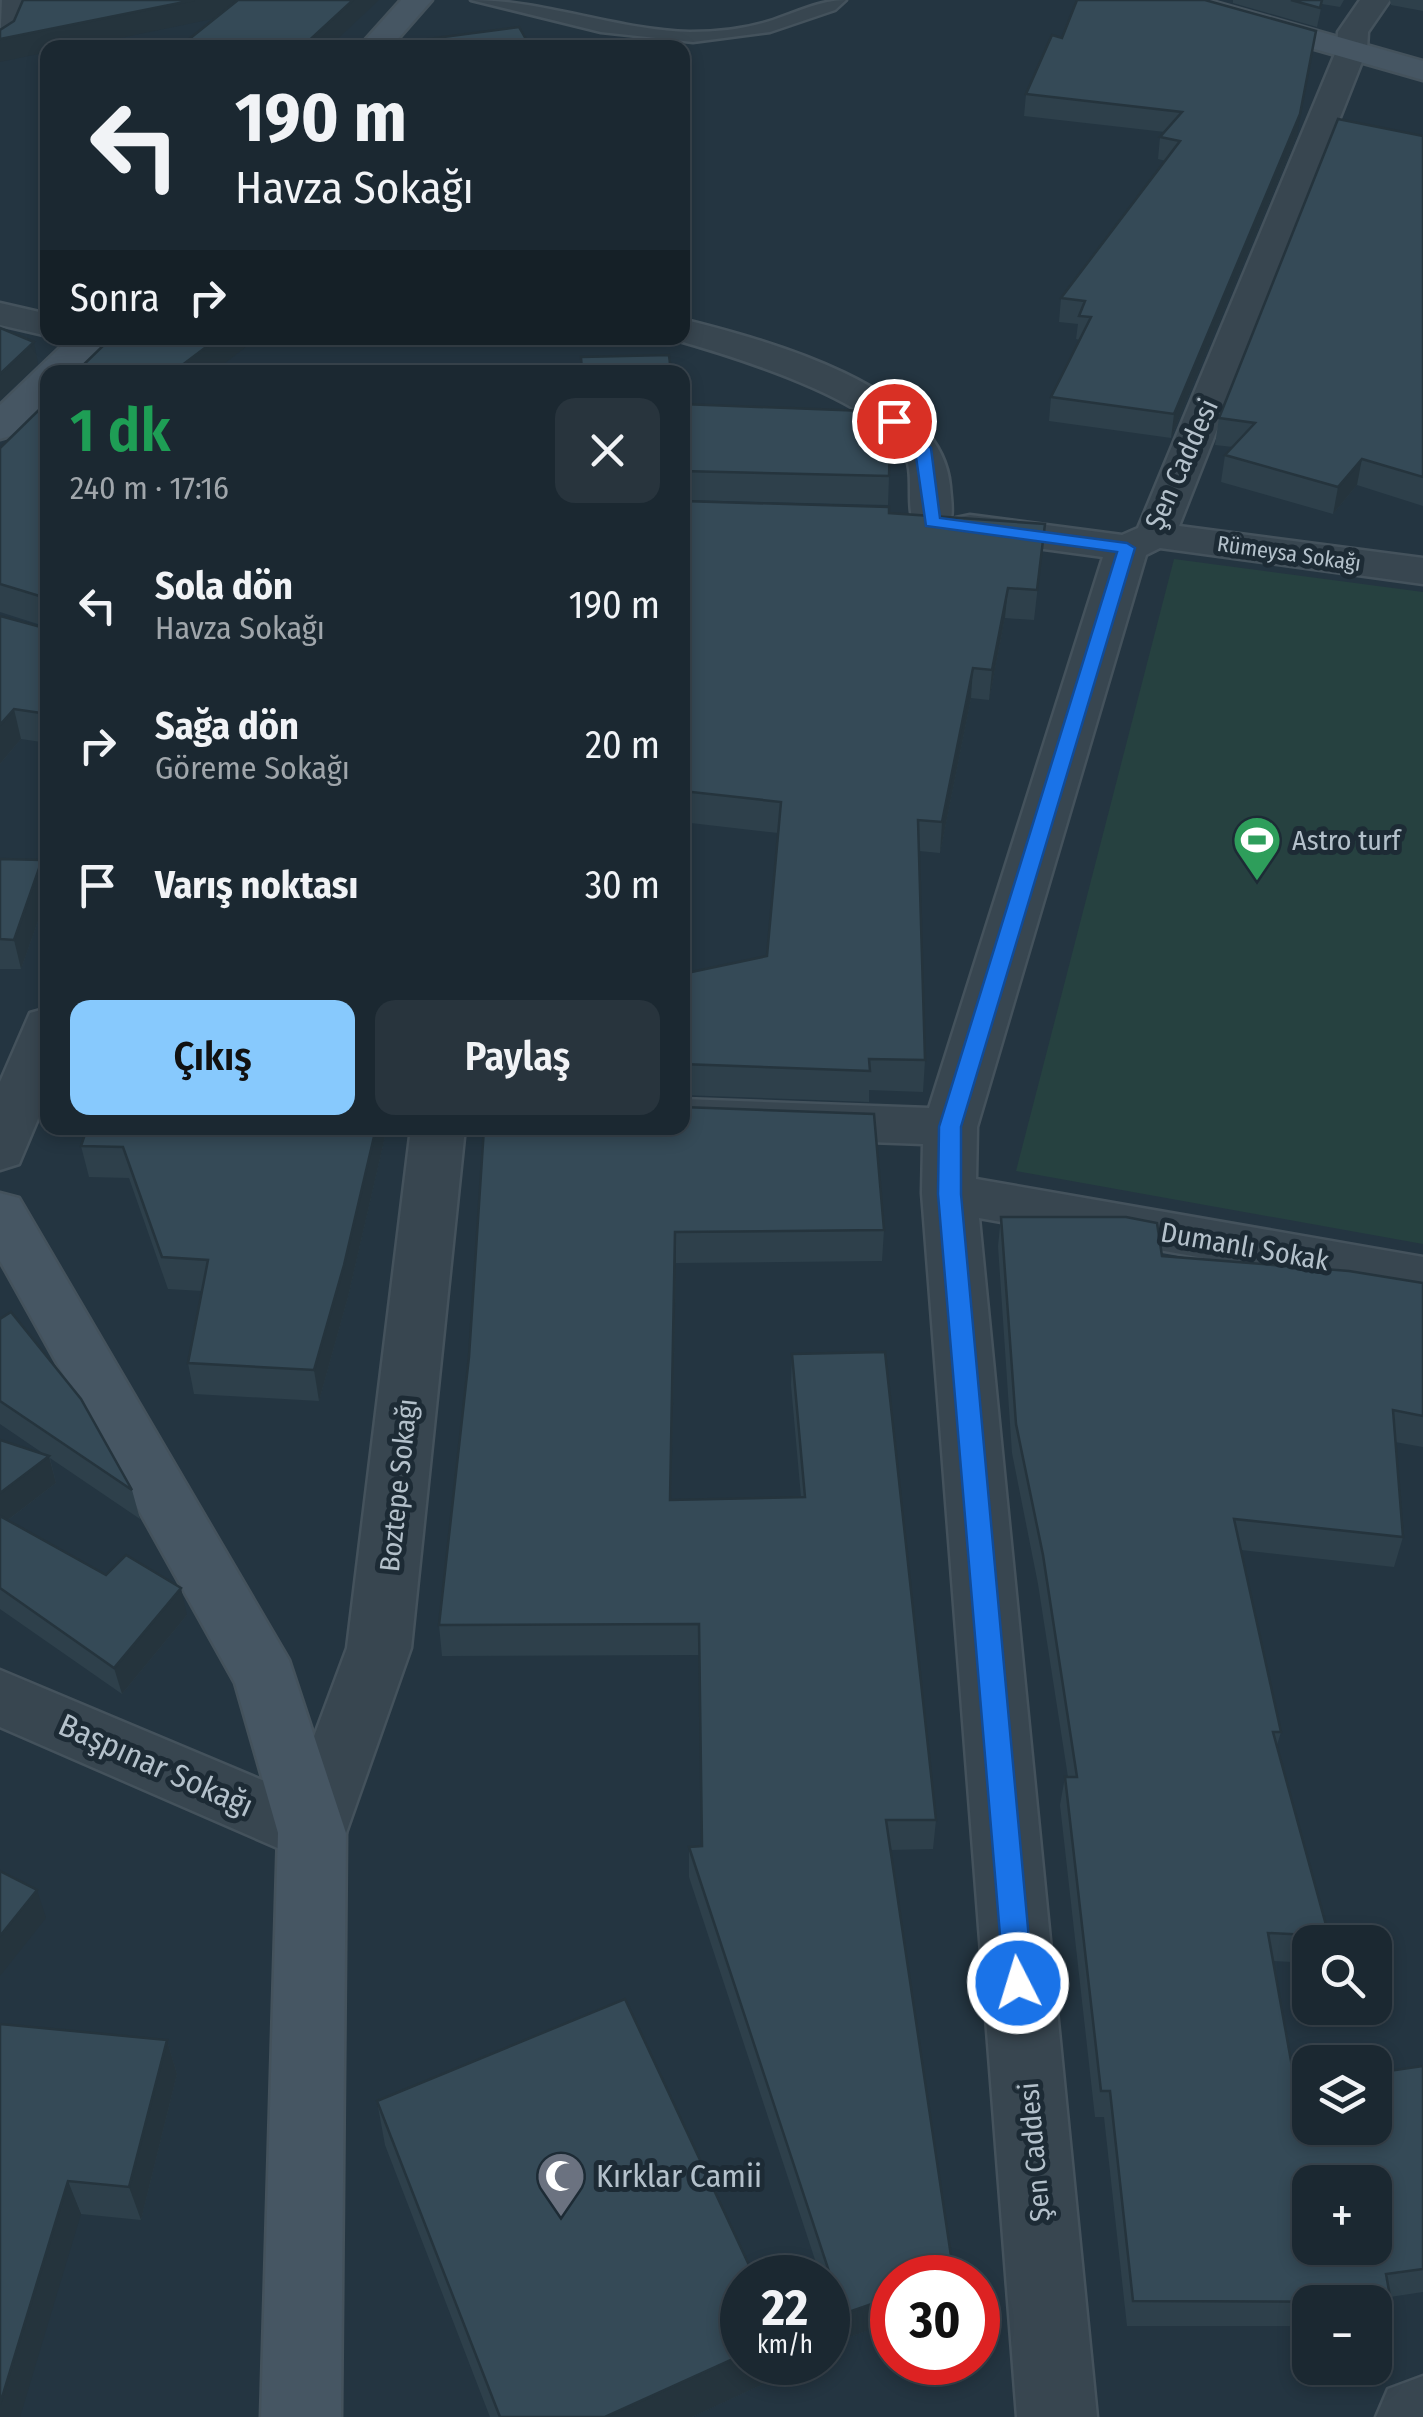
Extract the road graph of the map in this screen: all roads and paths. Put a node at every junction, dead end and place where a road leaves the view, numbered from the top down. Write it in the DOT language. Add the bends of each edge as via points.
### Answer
graph roads {
  1 [pos="17,0"];
  2 [pos="417,0"];
  3 [pos="480,0"];
  4 [pos="838,0"];
  5 [pos="1175,0"];
  6 [pos="1239,0"];
  7 [pos="1360,27"];
  8 [pos="1,35"];
  9 [pos="380,40"];
  10 [pos="1423,52"];
  11 [pos="1423,71"];
  12 [pos="0,314"];
  13 [pos="40,324"];
  14 [pos="690,333"];
  15 [pos="84,345"];
  16 [pos="63,365"];
  17 [pos="40,391"];
  18 [pos="22,417"];
  19 [pos="1141,542"];
  20 [pos="1423,571"];
  21 [pos="40,1046"];
  22 [pos="690,1116"];
  23 [pos="950,1127"];
  24 [pos="437,1135"];
  25 [pos="0,1151"];
  26 [pos="949,1194"];
  27 [pos="0,1212"];
  28 [pos="1423,1277"];
  29 [pos="0,1697"];
  30 [pos="312,1833"];
  31 [pos="302,2417"];
  32 [pos="1057,2417"];
  1 -- 8 [label="street"];
  2 -- 9 [label="main road"];
  3 -- 4 [label="lane" via="664,36 728,36"];
  5 -- 7 [label="main road"];
  6 -- 7 [label="main road"];
  7 -- 10 [label="main road"];
  7 -- 11 [label="main road"];
  7 -- 19 [label="street, Şen Caddesi"];
  12 -- 13 [label="street"];
  14 -- 19 [label="street, Rümeysa Sokağı" via="852,391 894,421 923,448 913,522"];
  15 -- 16 [label="main road"];
  17 -- 18 [label="main road"];
  19 -- 20 [label="street, Rümeysa Sokağı"];
  19 -- 23 [label="street, Şen Caddesi"];
  21 -- 25 [label="street"];
  22 -- 23 [label="street"];
  23 -- 26 [label="street, Şen Caddesi"];
  24 -- 30 [label="street, Boztepe Sokağı" via="379,1648"];
  26 -- 28 [label="street, Dumanlı Sokak"];
  26 -- 32 [label="street, Şen Caddesi"];
  27 -- 30 [label="main road" via="266,1679"];
  29 -- 30 [label="street, Başpınar Sokağı"];
  30 -- 31 [label="main road"];
}
